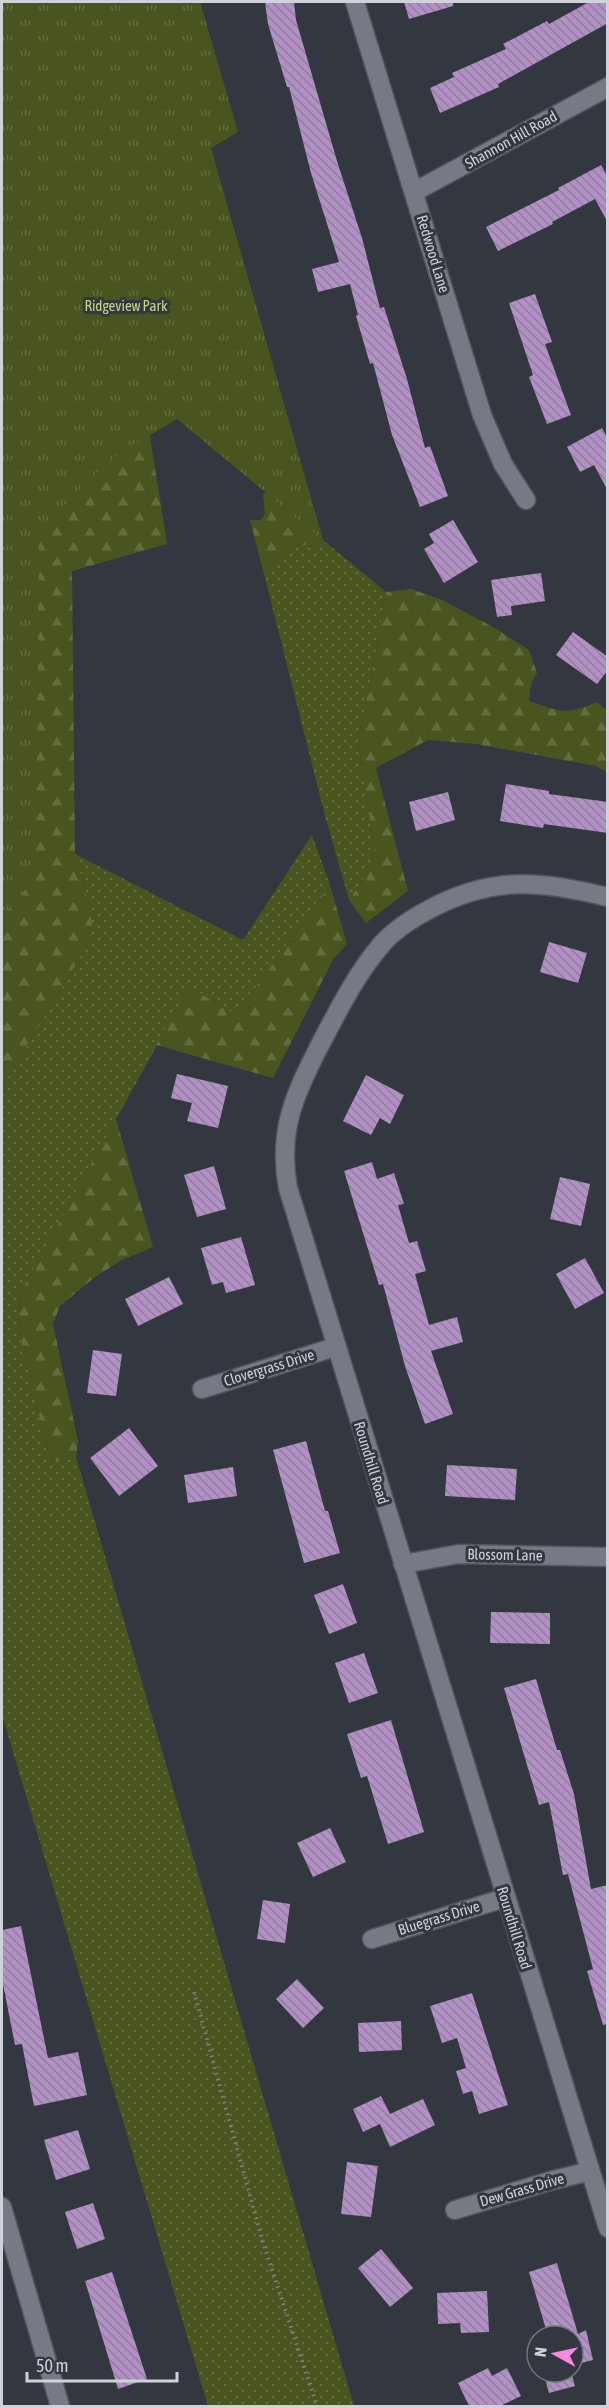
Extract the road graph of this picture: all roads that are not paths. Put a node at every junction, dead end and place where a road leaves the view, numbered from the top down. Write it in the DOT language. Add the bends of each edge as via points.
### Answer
graph roads {
  1 [pos="355,2"];
  2 [pos="608,87"];
  3 [pos="414,192"];
  4 [pos="526,500"];
  5 [pos="608,897"];
  6 [pos="335,1347"];
  7 [pos="202,1389"];
  8 [pos="608,1557"];
  9 [pos="403,1564"];
  10 [pos="505,1898"];
  11 [pos="372,1939"];
  12 [pos="590,2171"];
  13 [pos="2,2207"];
  14 [pos="455,2210"];
  15 [pos="608,2228"];
  16 [pos="60,2406"];
  1 -- 3 [label="street, Redwood Lane"];
  2 -- 3 [label="street, Shannon Hill Road"];
  3 -- 4 [label="street, Redwood Lane" via="482,415 503,464"];
  5 -- 6 [label="street, Roundhill Road" via="561,885 519,883 484,888 447,900 414,918 383,943 345,997 296,1091 284,1143 288,1188"];
  6 -- 7 [label="street, Clovergrass Drive"];
  6 -- 9 [label="street, Roundhill Road"];
  8 -- 9 [label="street, Blossom Lane" via="459,1554"];
  9 -- 10 [label="street, Roundhill Road"];
  10 -- 11 [label="street, Bluegrass Drive"];
  10 -- 12 [label="street, Roundhill Road"];
  12 -- 14 [label="street, Dew Grass Drive"];
  12 -- 15 [label="street, Roundhill Road"];
  13 -- 16 [label="street"];
}
